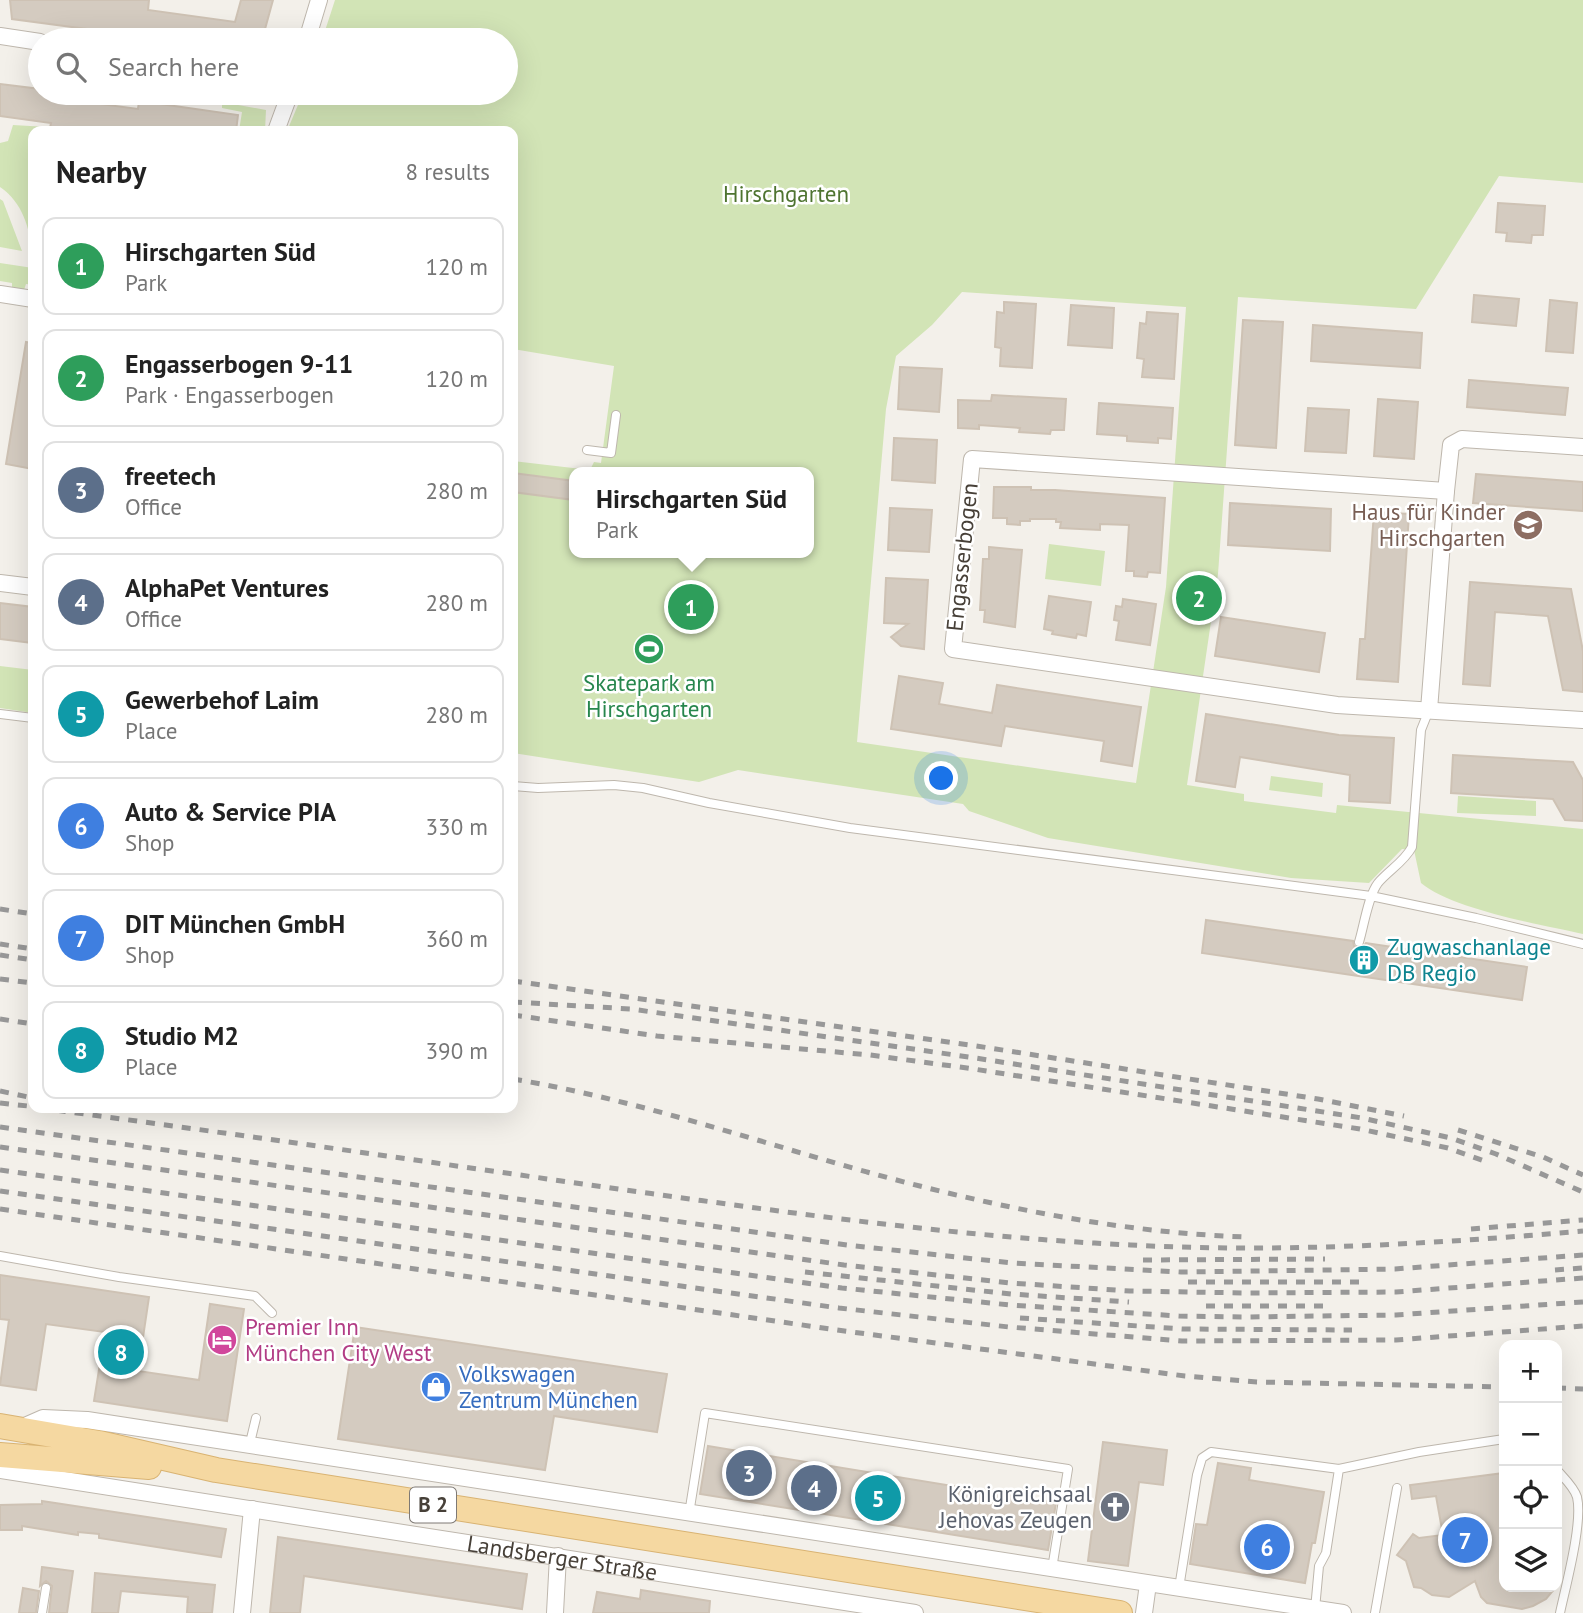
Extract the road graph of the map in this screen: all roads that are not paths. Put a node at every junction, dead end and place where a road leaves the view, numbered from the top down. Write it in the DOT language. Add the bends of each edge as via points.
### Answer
graph roads {
  1 [pos="319,0"];
  2 [pos="311,28"];
  3 [pos="0,36"];
  4 [pos="28,40"];
  5 [pos="286,105"];
  6 [pos="278,126"];
  7 [pos="0,294"];
  8 [pos="28,298"];
  9 [pos="616,415"];
  10 [pos="1583,447"];
  11 [pos="587,450"];
  12 [pos="1446,491"];
  13 [pos="0,583"];
  14 [pos="28,586"];
  15 [pos="1429,710"];
  16 [pos="0,714"];
  17 [pos="28,717"];
  18 [pos="1583,720"];
  19 [pos="518,786"];
  20 [pos="1371,897"];
  21 [pos="1359,942"];
  22 [pos="1583,944"];
  23 [pos="0,1256"];
  24 [pos="272,1313"];
  25 [pos="256,1418"];
  26 [pos="8,1428"];
  27 [pos="1499,1440"];
  28 [pos="253,1447"];
  29 [pos="0,1455"];
  30 [pos="1339,1468"];
  31 [pos="0,1470"];
  32 [pos="216,1470"];
  33 [pos="255,1476"];
  34 [pos="1562,1477"];
  35 [pos="1397,1488"];
  36 [pos="617,1503"];
  37 [pos="252,1509"];
  38 [pos="689,1514"];
  39 [pos="612,1534"];
  40 [pos="558,1556"];
  41 [pos="1052,1569"];
  42 [pos="1149,1584"];
  43 [pos="46,1588"];
  44 [pos="1179,1588"];
  45 [pos="1315,1609"];
  46 [pos="892,1611"];
  47 [pos="43,1613"];
  48 [pos="242,1613"];
  49 [pos="555,1613"];
  50 [pos="915,1613"];
  51 [pos="1120,1613"];
  52 [pos="1144,1613"];
  53 [pos="1343,1613"];
  54 [pos="1376,1613"];
  55 [pos="1560,1613"];
  1 -- 2 [label="street"];
  3 -- 4 [label="street"];
  5 -- 6 [label="street"];
  7 -- 8 [label="street"];
  9 -- 11 [label="lane" via="611,453"];
  10 -- 12 [label="street" via="1462,439 1451,445"];
  12 -- 15 [label="street"];
  12 -- 15 [label="street, Engasserbogen" via="972,459 953,649 1337,705"];
  13 -- 14 [label="street"];
  15 -- 18 [label="street"];
  15 -- 20 [label="lane" via="1422,730 1412,847 1377,884"];
  16 -- 17 [label="lane"];
  19 -- 20 [label="lane" via="643,788 850,828"];
  20 -- 21 [label="lane"];
  20 -- 22 [label="lane"];
  23 -- 24 [label="lane" via="255,1296"];
  25 -- 28 [label="lane"];
  26 -- 28 [label="street, Landsberger Straße" via="43,1418 87,1420"];
  26 -- 32 [label="main road, Landsberger Straße / B 2"];
  27 -- 30 [label="lane"];
  28 -- 33 [label="street"];
  28 -- 36 [label="street, Landsberger Straße"];
  29 -- 32 [label="main road, Landsberger Straße / B 2"];
  30 -- 44 [label="lane" via="1211,1452 1202,1458"];
  30 -- 45 [label="lane"];
  31 -- 37 [label="street, Landsberger Straße"];
  32 -- 33 [label="main road, Landsberger Straße / B 2"];
  33 -- 39 [label="main road, Landsberger Straße / B 2"];
  34 -- 55 [label="lane" via="1577,1495 1579,1507"];
  35 -- 54 [label="lane"];
  36 -- 38 [label="street, Landsberger Straße"];
  36 -- 39 [label="street"];
  37 -- 40 [label="street, Landsberger Straße"];
  37 -- 48 [label="street"];
  38 -- 41 [label="street, Landsberger Straße"];
  38 -- 41 [label="lane" via="705,1413 1068,1469"];
  39 -- 51 [label="main road, Landsberger Straße / B 2"];
  40 -- 46 [label="street, Landsberger Straße"];
  40 -- 49 [label="street"];
  41 -- 42 [label="street, Landsberger Straße"];
  42 -- 44 [label="street, Landsberger Straße"];
  42 -- 52 [label="street"];
  43 -- 47 [label="lane"];
  44 -- 45 [label="street, Landsberger Straße"];
  45 -- 53 [label="street, Landsberger Straße"];
  46 -- 50 [label="street, Landsberger Straße"];
}
